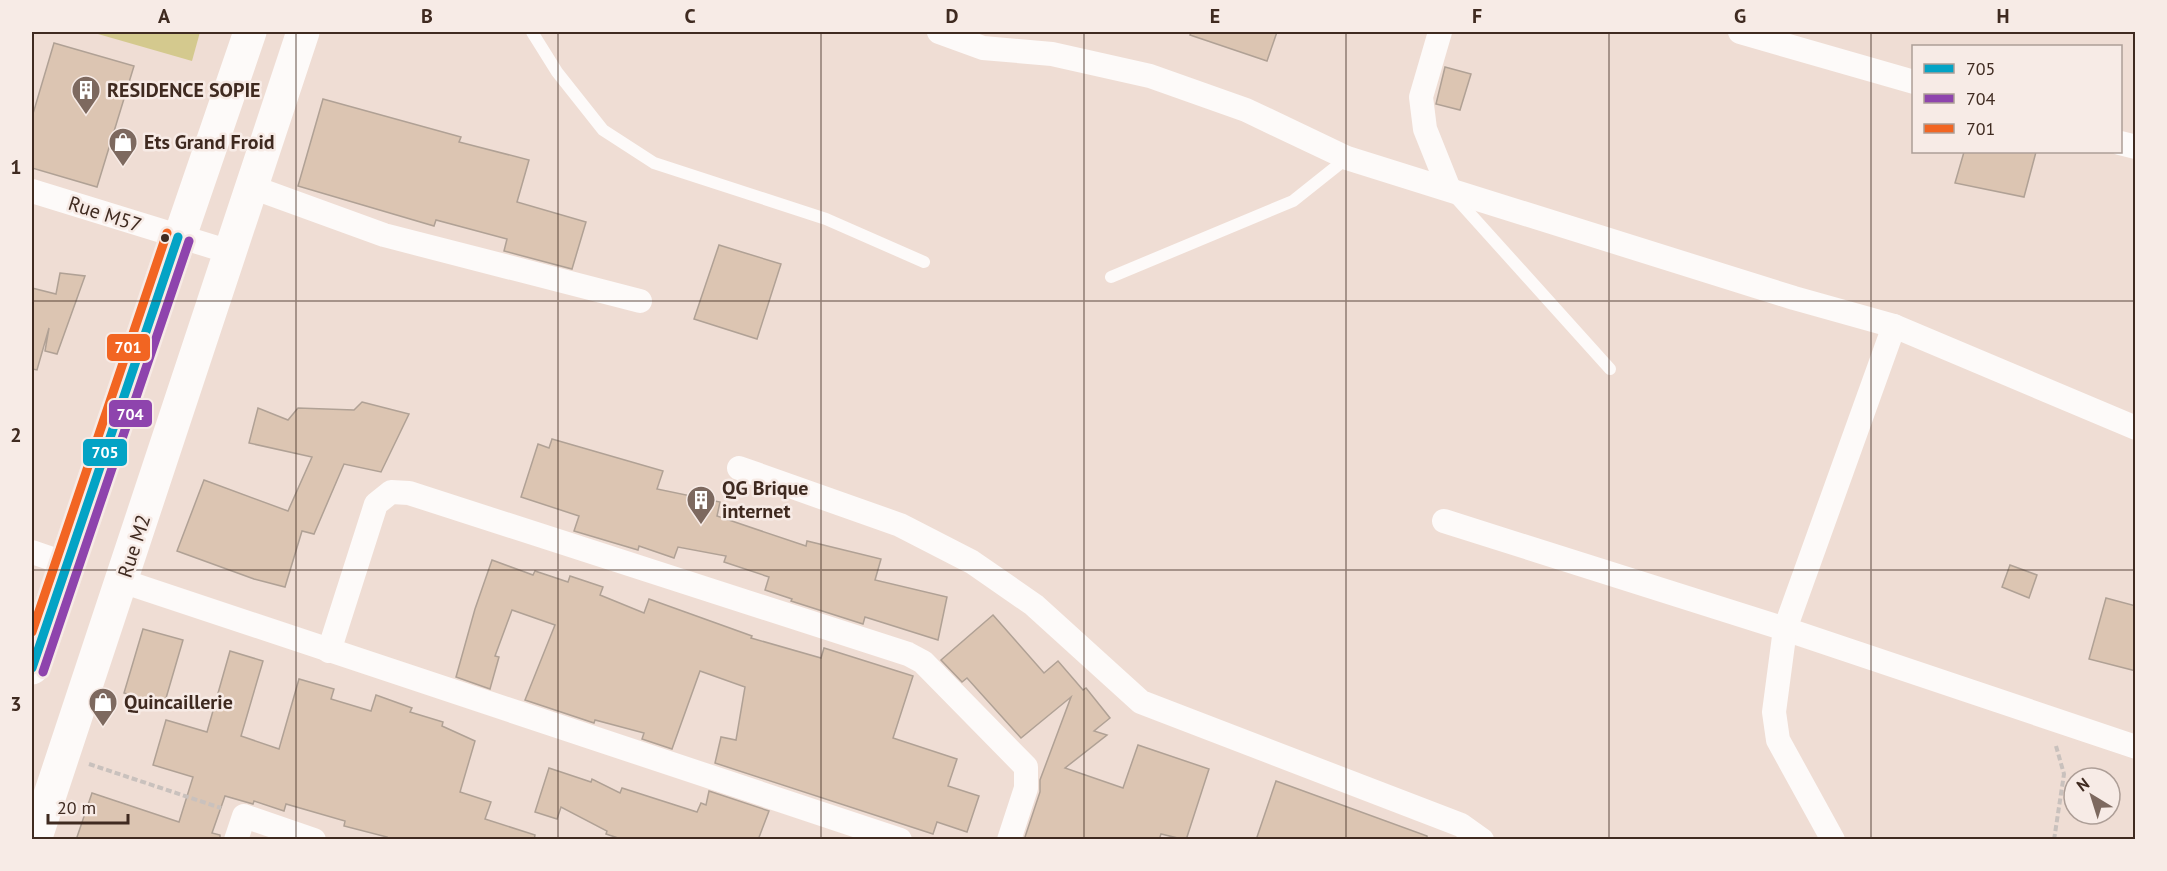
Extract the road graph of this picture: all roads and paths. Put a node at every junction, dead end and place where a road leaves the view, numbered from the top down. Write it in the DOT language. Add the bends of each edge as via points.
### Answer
graph roads {
  1 [pos="250,32"];
  2 [pos="303,32"];
  3 [pos="532,32"];
  4 [pos="939,32"];
  5 [pos="1440,32"];
  6 [pos="1740,32"];
  7 [pos="1912,81"];
  8 [pos="1347,158"];
  9 [pos="252,187"];
  10 [pos="1449,189"];
  11 [pos="32,191"];
  12 [pos="178,237"];
  13 [pos="230,252"];
  14 [pos="924,262"];
  15 [pos="1111,277"];
  16 [pos="640,301"];
  17 [pos="1894,326"];
  18 [pos="1610,369"];
  19 [pos="2136,428"];
  20 [pos="739,468"];
  21 [pos="1444,520"];
  22 [pos="32,552"];
  23 [pos="67,564"];
  24 [pos="122,581"];
  25 [pos="1785,629"];
  26 [pos="329,651"];
  27 [pos="32,668"];
  28 [pos="2048,720"];
  29 [pos="2136,747"];
  30 [pos="63,755"];
  31 [pos="244,816"];
  32 [pos="35,840"];
  33 [pos="236,840"];
  34 [pos="314,840"];
  35 [pos="900,840"];
  36 [pos="1009,840"];
  37 [pos="1482,840"];
  38 [pos="1833,840"];
  39 [pos="2054,840"];
  1 -- 12 [label="main road"];
  2 -- 9 [label="main road, Rue M2"];
  3 -- 14 [label="lane" via="557,72 603,130 654,164 826,219"];
  4 -- 8 [label="street" via="983,48 1052,54 1150,76 1246,110"];
  5 -- 10 [label="street" via="1421,97 1425,129"];
  6 -- 7 [label="street"];
  8 -- 10 [label="street"];
  8 -- 15 [label="lane" via="1293,201"];
  9 -- 13 [label="main road, Rue M2"];
  9 -- 16 [label="street" via="384,235"];
  10 -- 17 [label="street"];
  10 -- 18 [label="lane"];
  11 -- 12 [label="street, Rue M57"];
  12 -- 13 [label="street, Rue M57"];
  12 -- 23 [label="main road"];
  13 -- 24 [label="main road, Rue M2"];
  17 -- 19 [label="street"];
  17 -- 25 [label="street"];
  20 -- 37 [label="street" via="900,525 972,562 1034,605 1141,702 1461,825"];
  21 -- 25 [label="street"];
  22 -- 23 [label="street"];
  23 -- 27 [label="main road"];
  24 -- 26 [label="street"];
  24 -- 30 [label="main road, Rue M2"];
  25 -- 28 [label="street"];
  25 -- 38 [label="street" via="1774,712 1778,740"];
  26 -- 35 [label="street"];
  26 -- 36 [label="street" via="376,504 391,492 409,493 923,662 1026,767 1026,788"];
  28 -- 29 [label="street"];
  28 -- 39 [label="path" via="2064,774"];
  30 -- 31 [label="path"];
  30 -- 32 [label="main road, Rue M2"];
  31 -- 33 [label="street"];
  31 -- 34 [label="street"];
}
